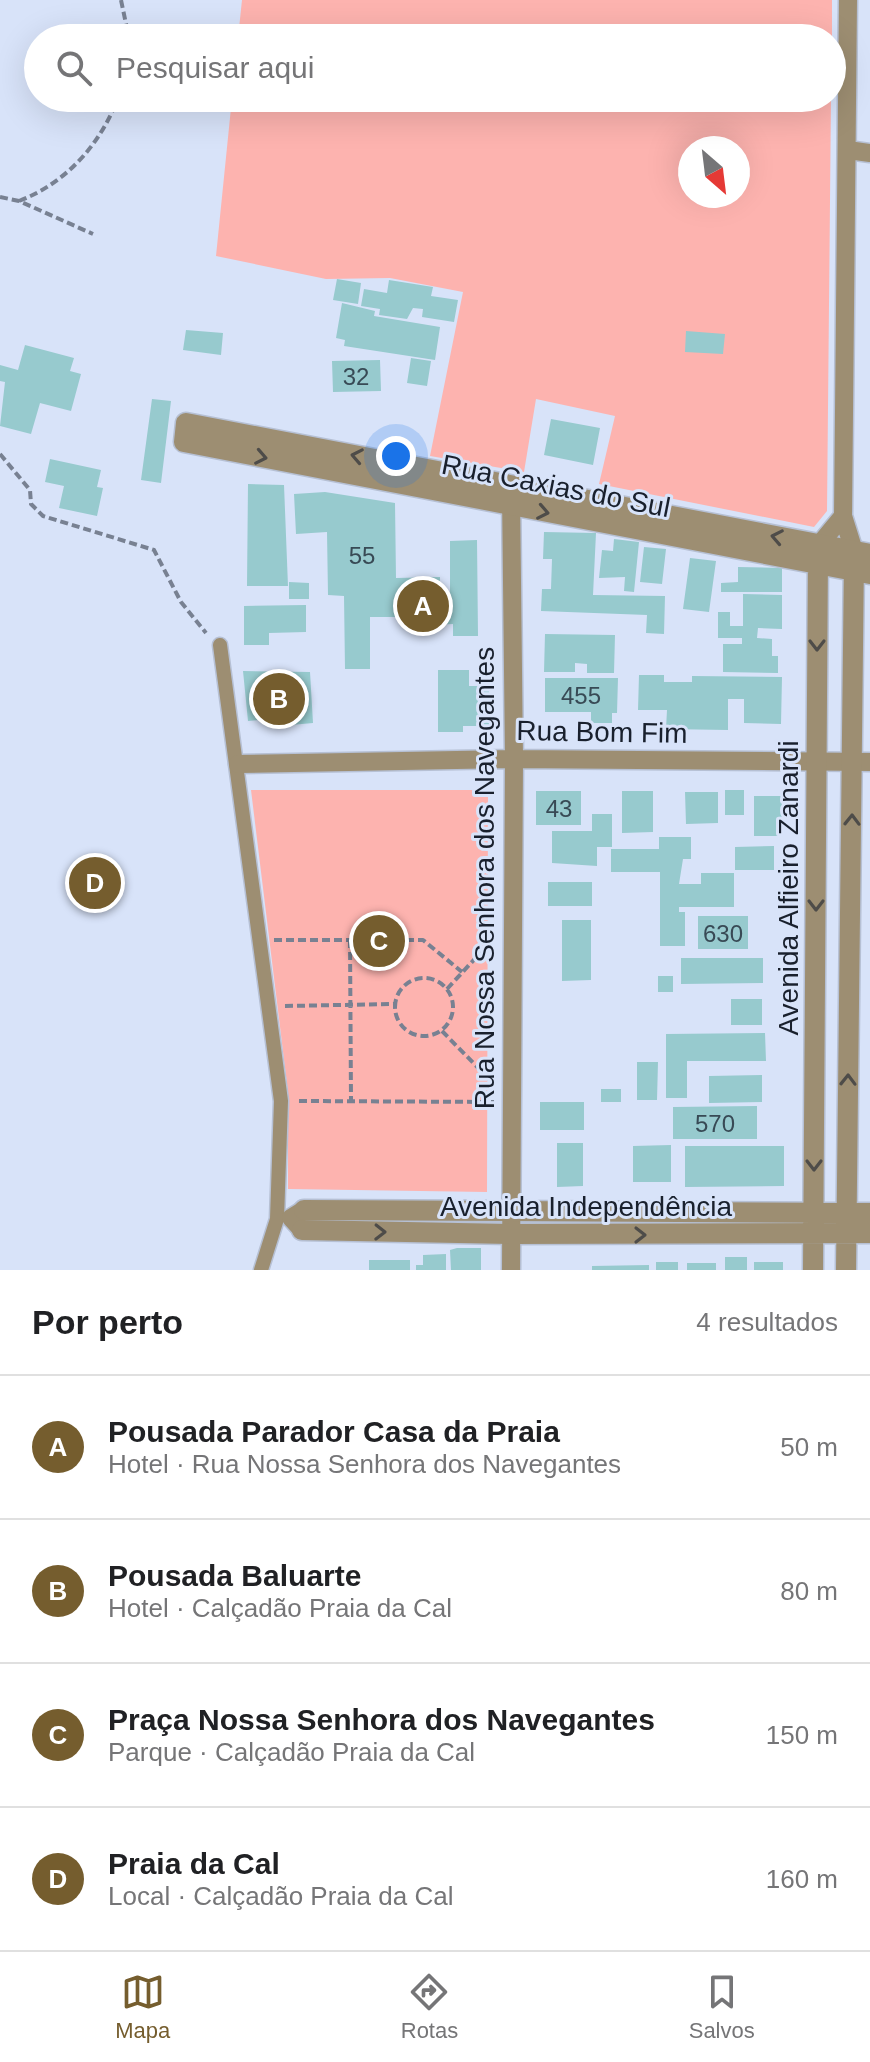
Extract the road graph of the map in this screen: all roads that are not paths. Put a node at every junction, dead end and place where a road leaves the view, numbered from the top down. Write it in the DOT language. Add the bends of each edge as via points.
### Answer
graph roads {
  1 [pos="848,0"];
  2 [pos="848,150"];
  3 [pos="870,153"];
  4 [pos="185,432"];
  5 [pos="510,496"];
  6 [pos="843,516"];
  7 [pos="819,545"];
  8 [pos="862,563"];
  9 [pos="817,567"];
  10 [pos="220,645"];
  11 [pos="514,759"];
  12 [pos="861,762"];
  13 [pos="817,763"];
  14 [pos="238,764"];
  15 [pos="511,1212"];
  16 [pos="870,1213"];
  17 [pos="845,1223"];
  18 [pos="813,1224"];
  19 [pos="870,1233"];
  20 [pos="511,1234"];
  21 [pos="261,1270"];
  22 [pos="511,1270"];
  23 [pos="813,1270"];
  24 [pos="846,1270"];
  1 -- 2 [label="street"];
  2 -- 3 [label="street"];
  2 -- 6 [label="street"];
  4 -- 5 [label="street, Rua Caxias do Sul"];
  7 -- 5 [label="street, Rua Caxias do Sul, one-way"];
  5 -- 9 [label="street, Rua Caxias do Sul, one-way"];
  5 -- 11 [label="street, Rua Nossa Senhora dos Navegantes"];
  6 -- 7 [label="street"];
  6 -- 8 [label="street"];
  7 -- 8 [label="street, Rua Caxias do Sul"];
  7 -- 9 [label="street, Avenida Alfieiro Zanardi"];
  8 -- 9 [label="street, Rua Caxias do Sul"];
  8 -- 12 [label="street"];
  9 -- 13 [label="street, Avenida Alfieiro Zanardi, one-way"];
  10 -- 14 [label="street"];
  11 -- 13 [label="street, Rua Bom Fim"];
  11 -- 14 [label="street, Rua Bom Fim"];
  11 -- 15 [label="street, Rua Nossa Senhora dos Navegantes"];
  12 -- 13 [label="street, Rua Bom Fim"];
  17 -- 12 [label="street, one-way"];
  13 -- 18 [label="street, Avenida Alfieiro Zanardi, one-way"];
  14 -- 21 [label="street" via="281,1101 277,1219"];
  15 -- 18 [label="street, Avenida Independência"];
  15 -- 20 [label="street, Rua Nossa Senhora dos Navegantes"];
  15 -- 20 [label="street, Avenida Independência, one-way" via="303,1220"];
  16 -- 17 [label="street, Avenida Independência"];
  17 -- 18 [label="street, Avenida Independência"];
  17 -- 19 [label="street, Avenida Independência"];
  17 -- 24 [label="street"];
  20 -- 18 [label="street, Avenida Independência, one-way"];
  18 -- 23 [label="street, Avenida Alfieiro Zanardi"];
  20 -- 22 [label="street, Rua Nossa Senhora dos Navegantes"];
}
